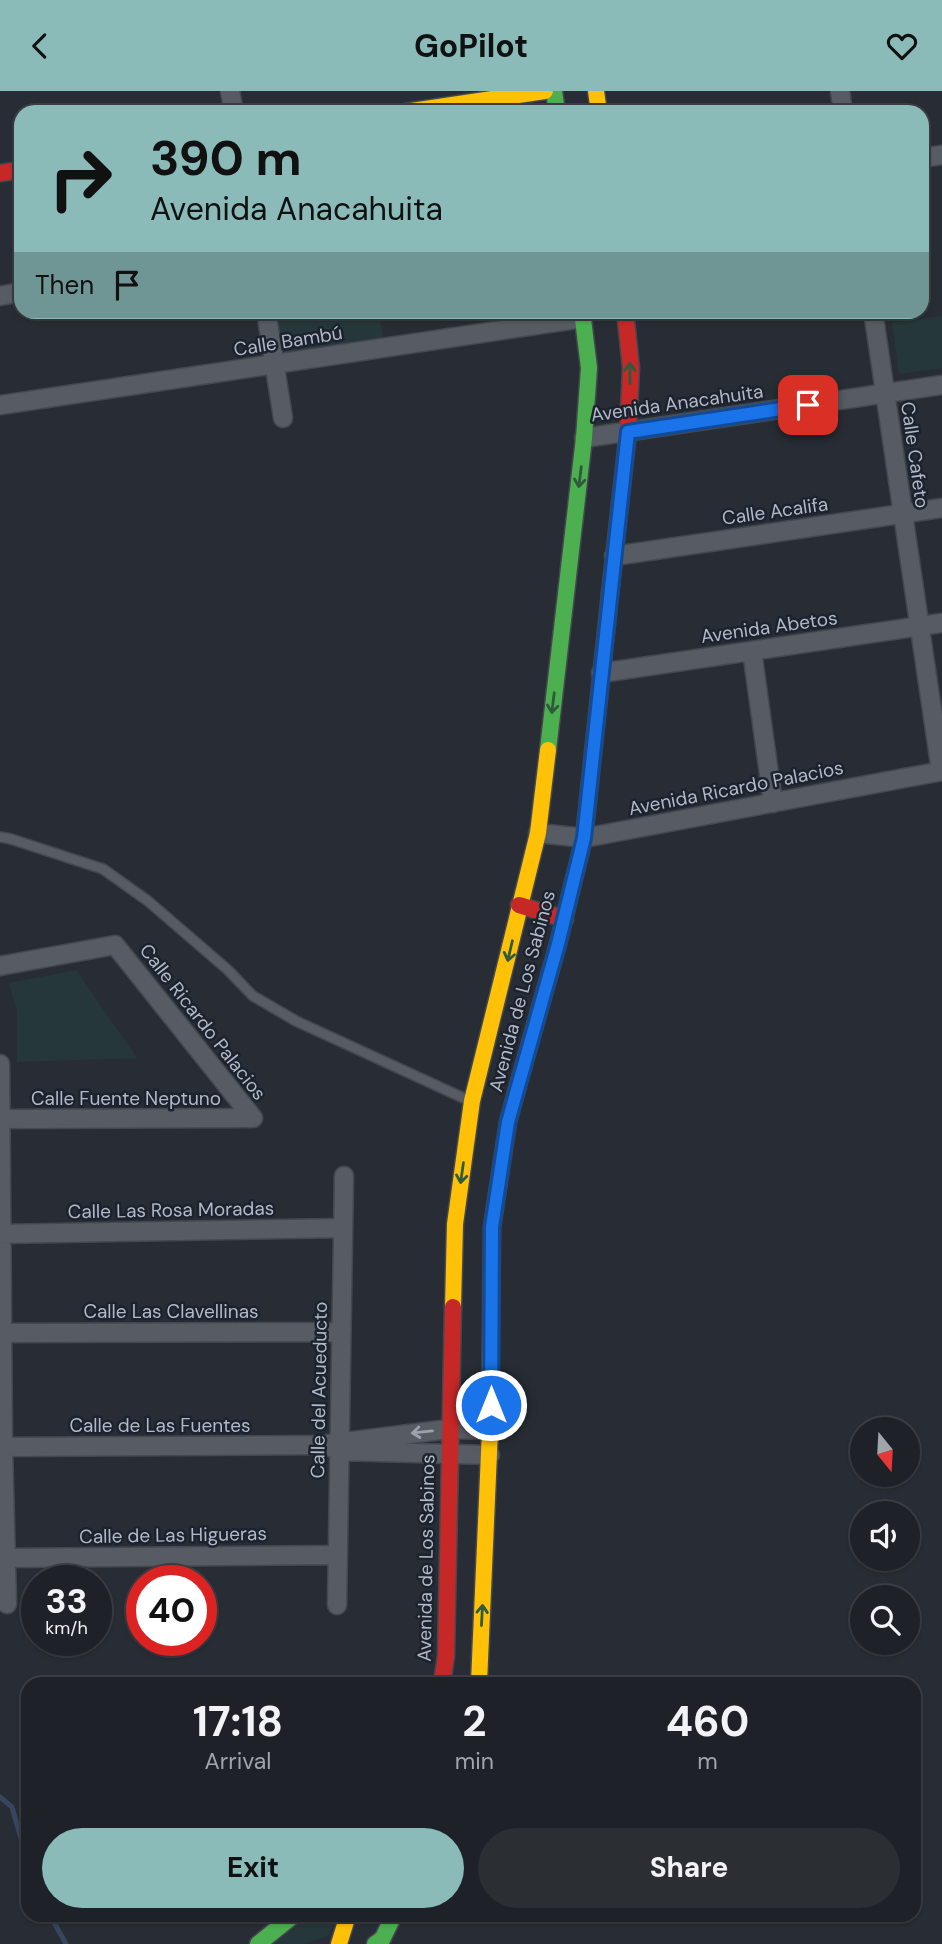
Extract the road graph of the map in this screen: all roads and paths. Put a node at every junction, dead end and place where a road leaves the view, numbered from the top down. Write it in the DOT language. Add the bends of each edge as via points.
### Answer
graph roads {
  1 [pos="545,91"];
  2 [pos="452,105"];
  3 [pos="267,319"];
  4 [pos="552,319"];
  5 [pos="584,319"];
  6 [pos="626,319"];
  7 [pos="874,319"];
  8 [pos="274,364"];
  9 [pos="942,385"];
  10 [pos="885,394"];
  11 [pos="0,405"];
  12 [pos="283,418"];
  13 [pos="628,432"];
  14 [pos="584,438"];
  15 [pos="942,508"];
  16 [pos="902,513"];
  17 [pos="614,556"];
  18 [pos="942,623"];
  19 [pos="919,627"];
  20 [pos="752,651"];
  21 [pos="601,673"];
  22 [pos="941,771"];
  23 [pos="773,803"];
  24 [pos="537,833"];
  25 [pos="0,837"];
  26 [pos="584,838"];
  27 [pos="519,905"];
  28 [pos="565,919"];
  29 [pos="0,966"];
  30 [pos="0,1064"];
  31 [pos="472,1101"];
  32 [pos="253,1118"];
  33 [pos="1,1119"];
  34 [pos="344,1175"];
  35 [pos="343,1228"];
  36 [pos="1,1234"];
  37 [pos="341,1332"];
  38 [pos="1,1333"];
  39 [pos="449,1429"];
  40 [pos="490,1430"];
  41 [pos="340,1446"];
  42 [pos="2,1447"];
  43 [pos="449,1454"];
  44 [pos="490,1455"];
  45 [pos="338,1555"];
  46 [pos="7,1557"];
  47 [pos="8,1604"];
  48 [pos="337,1605"];
  49 [pos="443,1677"];
  50 [pos="479,1677"];
  51 [pos="285,1922"];
  52 [pos="346,1922"];
  53 [pos="390,1922"];
  54 [pos="379,1942"];
  55 [pos="258,1944"];
  56 [pos="339,1944"];
  1 -- 2 [label="street"];
  3 -- 8 [label="street"];
  4 -- 8 [label="street, Calle Bambú"];
  5 -- 14 [label="street, Avenida de Los Sabinos" via="589,368"];
  13 -- 6 [label="street, Avenida de Los Sabinos, one-way" via="631,367"];
  7 -- 10 [label="street, Calle Cafeto"];
  8 -- 11 [label="street, Calle Bambú"];
  8 -- 12 [label="street"];
  9 -- 10 [label="street, Avenida Anacahuita"];
  10 -- 13 [label="street, Avenida Anacahuita"];
  10 -- 16 [label="street, Calle Cafeto"];
  13 -- 14 [label="street, Avenida Anacahuita"];
  13 -- 17 [label="street, Avenida de Los Sabinos"];
  14 -- 24 [label="street, Avenida de Los Sabinos, one-way"];
  15 -- 16 [label="street, Calle Acalifa"];
  16 -- 17 [label="street, Calle Acalifa"];
  16 -- 19 [label="street, Calle Cafeto"];
  17 -- 21 [label="street, Avenida de Los Sabinos"];
  18 -- 19 [label="street, Avenida Abetos"];
  19 -- 20 [label="street, Avenida Abetos"];
  19 -- 22 [label="street, Calle Cafeto"];
  20 -- 21 [label="street, Avenida Abetos"];
  20 -- 23 [label="street"];
  21 -- 26 [label="street, Avenida de Los Sabinos"];
  22 -- 23 [label="street, Avenida Ricardo Palacios"];
  23 -- 26 [label="street, Avenida Ricardo Palacios"];
  24 -- 26 [label="street, Avenida Ricardo Palacios"];
  24 -- 27 [label="street, Avenida de Los Sabinos"];
  25 -- 31 [label="lane" via="103,869 148,901 253,996 296,1021"];
  26 -- 28 [label="street, Avenida de Los Sabinos"];
  27 -- 28 [label="street"];
  27 -- 31 [label="street, Avenida de Los Sabinos, one-way"];
  28 -- 40 [label="street, Avenida de Los Sabinos" via="508,1122 492,1227"];
  29 -- 32 [label="street, Calle Ricardo Palacios" via="115,945"];
  30 -- 33 [label="street"];
  31 -- 39 [label="street, Avenida de Los Sabinos, one-way" via="455,1224"];
  32 -- 33 [label="street, Calle Fuente Neptuno"];
  33 -- 36 [label="street"];
  34 -- 35 [label="street, Calle del Acueducto"];
  35 -- 36 [label="street, Calle Las Rosa Moradas"];
  35 -- 37 [label="street, Calle del Acueducto"];
  36 -- 38 [label="street"];
  37 -- 38 [label="street, Calle Las Clavellinas"];
  37 -- 41 [label="street, Calle del Acueducto"];
  38 -- 42 [label="street"];
  39 -- 40 [label="street"];
  39 -- 41 [label="street, one-way"];
  39 -- 43 [label="street, Avenida de Los Sabinos"];
  40 -- 44 [label="street, Avenida de Los Sabinos"];
  41 -- 42 [label="street, Calle de Las Fuentes"];
  41 -- 43 [label="street"];
  41 -- 45 [label="street, Calle del Acueducto"];
  42 -- 46 [label="street"];
  43 -- 44 [label="street"];
  43 -- 49 [label="street, Avenida de Los Sabinos"];
  50 -- 44 [label="street, Avenida de Los Sabinos, one-way"];
  45 -- 46 [label="street, Calle de Las Higueras"];
  45 -- 48 [label="street, Calle del Acueducto"];
  46 -- 47 [label="street"];
  51 -- 55 [label="street"];
  52 -- 56 [label="street"];
  53 -- 54 [label="street"];
}
